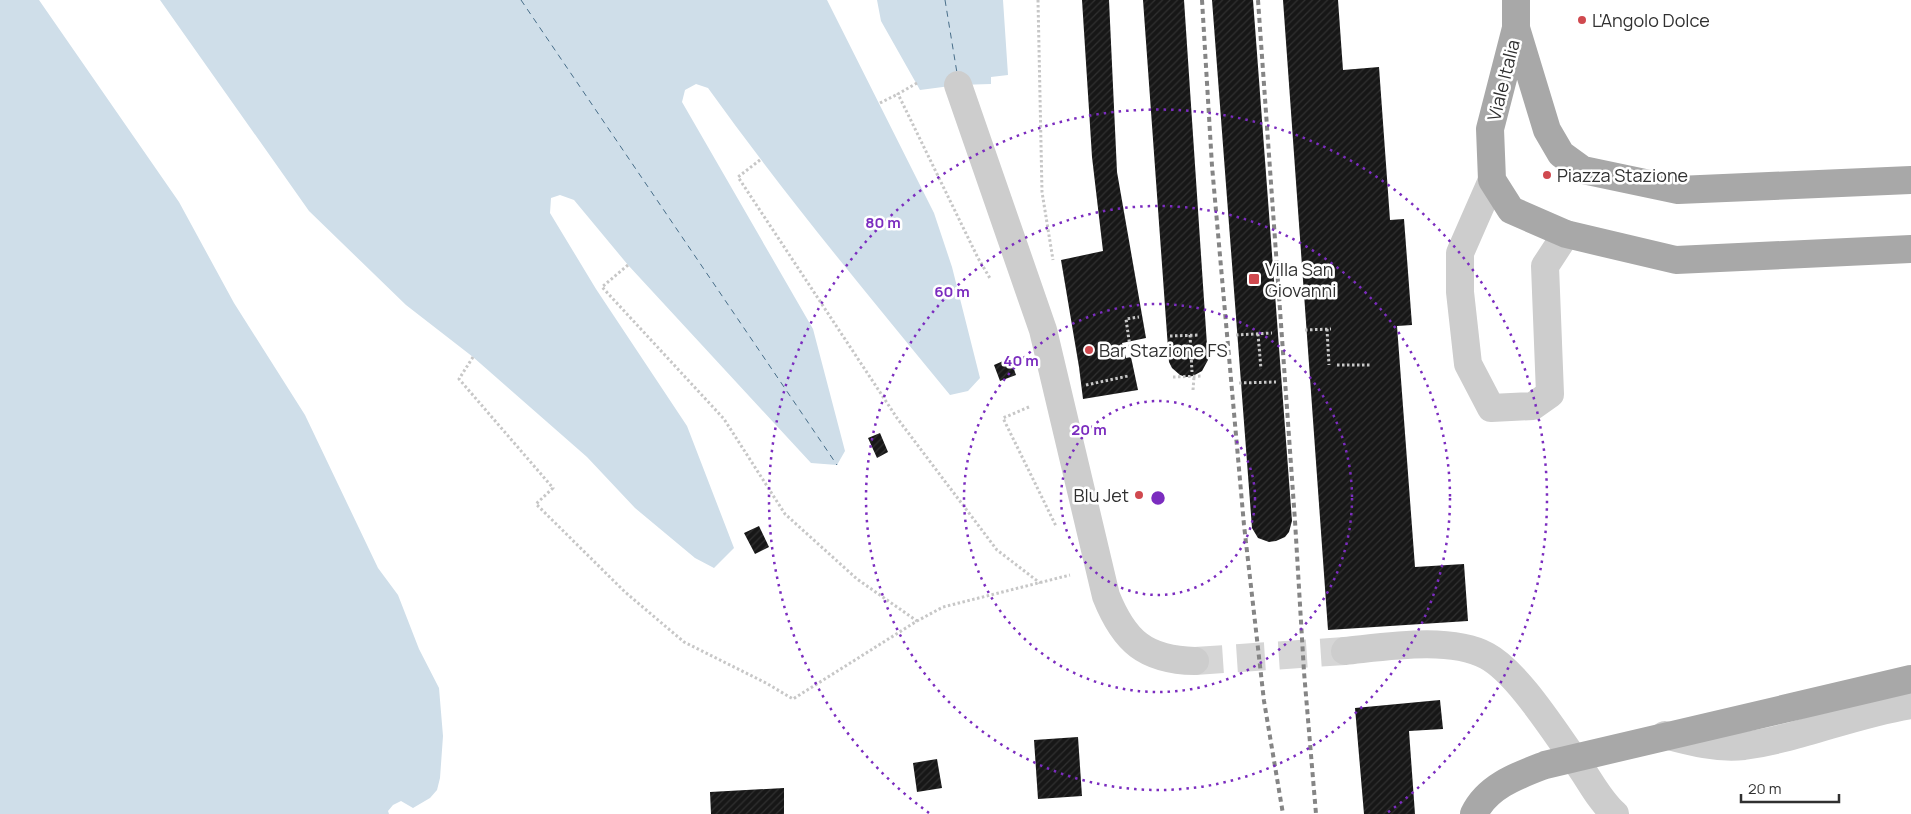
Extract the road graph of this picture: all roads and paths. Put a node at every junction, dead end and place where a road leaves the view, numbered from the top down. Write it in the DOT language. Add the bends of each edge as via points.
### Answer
graph roads {
  1 [pos="1038,0"];
  2 [pos="1516,0"];
  3 [pos="1516,28"];
  4 [pos="917,83"];
  5 [pos="958,85"];
  6 [pos="898,94"];
  7 [pos="880,103"];
  8 [pos="760,160"];
  9 [pos="1492,180"];
  10 [pos="1911,180"];
  11 [pos="1566,234"];
  12 [pos="1911,249"];
  13 [pos="1053,261"];
  14 [pos="628,265"];
  15 [pos="994,289"];
  16 [pos="1139,317"];
  17 [pos="1326,329"];
  18 [pos="1331,329"];
  19 [pos="1305,330"];
  20 [pos="1272,333"];
  21 [pos="1258,334"];
  22 [pos="1190,335"];
  23 [pos="1200,335"];
  24 [pos="1236,335"];
  25 [pos="1170,336"];
  26 [pos="1130,347"];
  27 [pos="473,357"];
  28 [pos="1371,365"];
  29 [pos="1329,366"];
  30 [pos="1337,366"];
  31 [pos="1260,369"];
  32 [pos="1193,375"];
  33 [pos="1128,376"];
  34 [pos="1203,376"];
  35 [pos="1173,377"];
  36 [pos="1276,382"];
  37 [pos="1239,383"];
  38 [pos="1193,390"];
  39 [pos="1069,391"];
  40 [pos="1026,399"];
  41 [pos="1027,408"];
  42 [pos="1058,530"];
  43 [pos="1079,573"];
  44 [pos="1041,583"];
  45 [pos="917,621"];
  46 [pos="1345,651"];
  47 [pos="1195,661"];
  48 [pos="1911,679"];
  49 [pos="1911,705"];
  50 [pos="1665,735"];
  51 [pos="1607,811"];
  52 [pos="1474,814"];
  1 -- 13 [label="path" via="1042,192"];
  2 -- 3 [label="main road"];
  3 -- 9 [label="main road, Viale Italia" via="1490,129"];
  3 -- 10 [label="main road, Viale Italia" via="1547,130 1561,154 1583,170 1678,190"];
  4 -- 6 [label="path"];
  5 -- 39 [label="street" via="1044,330"];
  6 -- 7 [label="path"];
  6 -- 15 [label="path"];
  8 -- 44 [label="path" via="738,177 897,418 997,550"];
  9 -- 11 [label="main road" via="1511,210"];
  9 -- 11 [label="street" via="1460,253 1460,292 1468,364 1491,408 1533,406 1550,394 1545,266"];
  11 -- 12 [label="main road" via="1676,260"];
  14 -- 45 [label="path" via="602,287 724,419 785,514 856,579"];
  16 -- 26 [label="path" via="1126,318"];
  17 -- 18 [label="path"];
  17 -- 19 [label="path"];
  17 -- 29 [label="path"];
  20 -- 21 [label="path"];
  21 -- 24 [label="path"];
  21 -- 31 [label="path"];
  22 -- 23 [label="path"];
  22 -- 25 [label="path"];
  22 -- 32 [label="path"];
  27 -- 45 [label="path" via="458,380 553,488 536,504 624,592 684,642 793,700"];
  28 -- 30 [label="path"];
  32 -- 34 [label="path"];
  32 -- 35 [label="path"];
  32 -- 38 [label="path"];
  33 -- 39 [label="path"];
  36 -- 37 [label="path" via="1261,385"];
  39 -- 41 [label="path"];
  39 -- 47 [label="street" via="1093,547 1114,618 1127,635 1158,657"];
  40 -- 41 [label="path"];
  41 -- 42 [label="path" via="1003,418"];
  43 -- 44 [label="path"];
  44 -- 45 [label="path" via="943,607"];
  46 -- 51 [label="street" via="1435,645 1468,648 1488,656 1515,679 1582,769"];
  48 -- 50 [label="main road"];
  49 -- 50 [label="street" via="1884,709 1743,746 1702,745"];
  50 -- 52 [label="main road" via="1545,765 1512,778 1489,794"];
}
